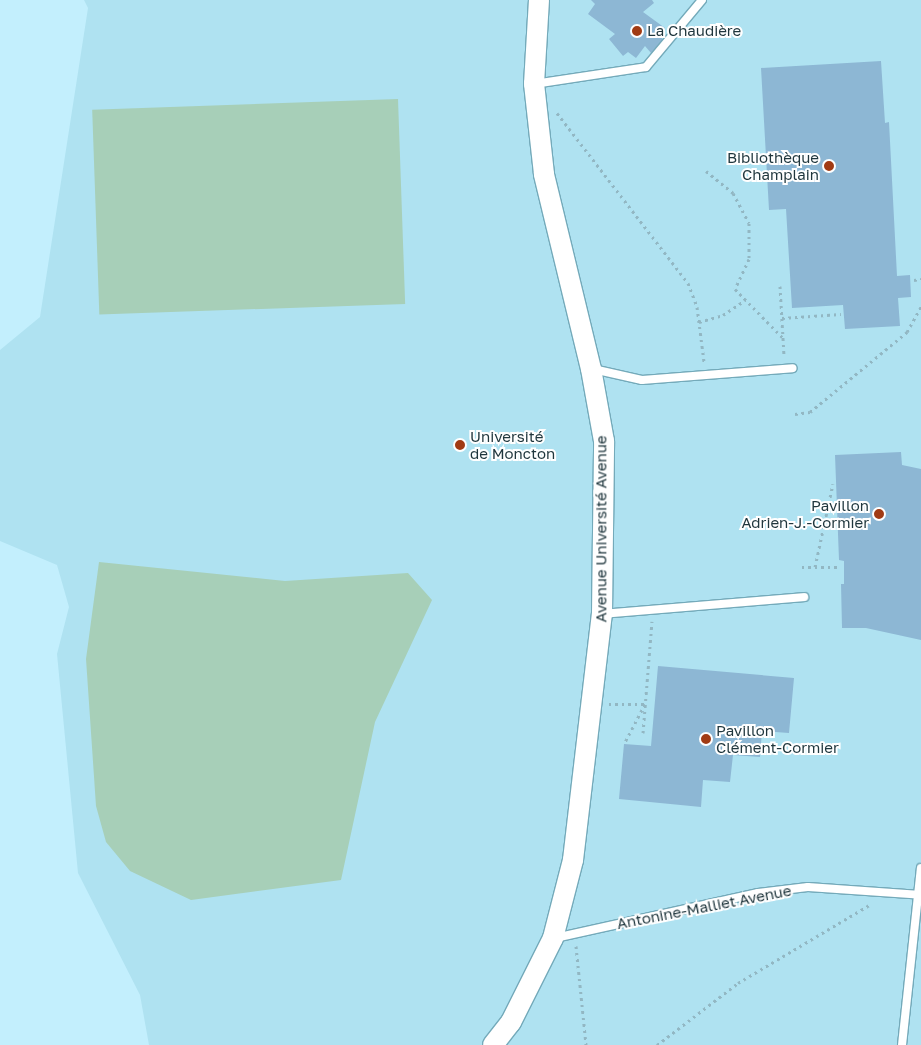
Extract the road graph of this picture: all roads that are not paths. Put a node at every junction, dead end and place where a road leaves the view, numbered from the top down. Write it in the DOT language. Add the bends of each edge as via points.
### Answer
graph roads {
  1 [pos="539,0"];
  2 [pos="702,0"];
  3 [pos="534,84"];
  4 [pos="591,369"];
  5 [pos="789,369"];
  6 [pos="804,597"];
  7 [pos="602,614"];
  8 [pos="921,868"];
  9 [pos="919,894"];
  10 [pos="553,938"];
  11 [pos="493,1045"];
  12 [pos="902,1045"];
  1 -- 3 [label="street, Avenue Université Avenue"];
  2 -- 3 [label="lane" via="646,67"];
  3 -- 4 [label="street, Avenue Université Avenue" via="544,174"];
  4 -- 5 [label="lane" via="642,380"];
  4 -- 7 [label="street, Avenue Université Avenue" via="604,440"];
  6 -- 7 [label="lane"];
  7 -- 10 [label="street, Avenue Université Avenue" via="573,860"];
  8 -- 9 [label="lane"];
  9 -- 10 [label="lane, Antonine-Malliet Avenue" via="808,887 758,893"];
  9 -- 12 [label="lane"];
  10 -- 11 [label="street, Avenue Université Avenue" via="511,1022"];
}
